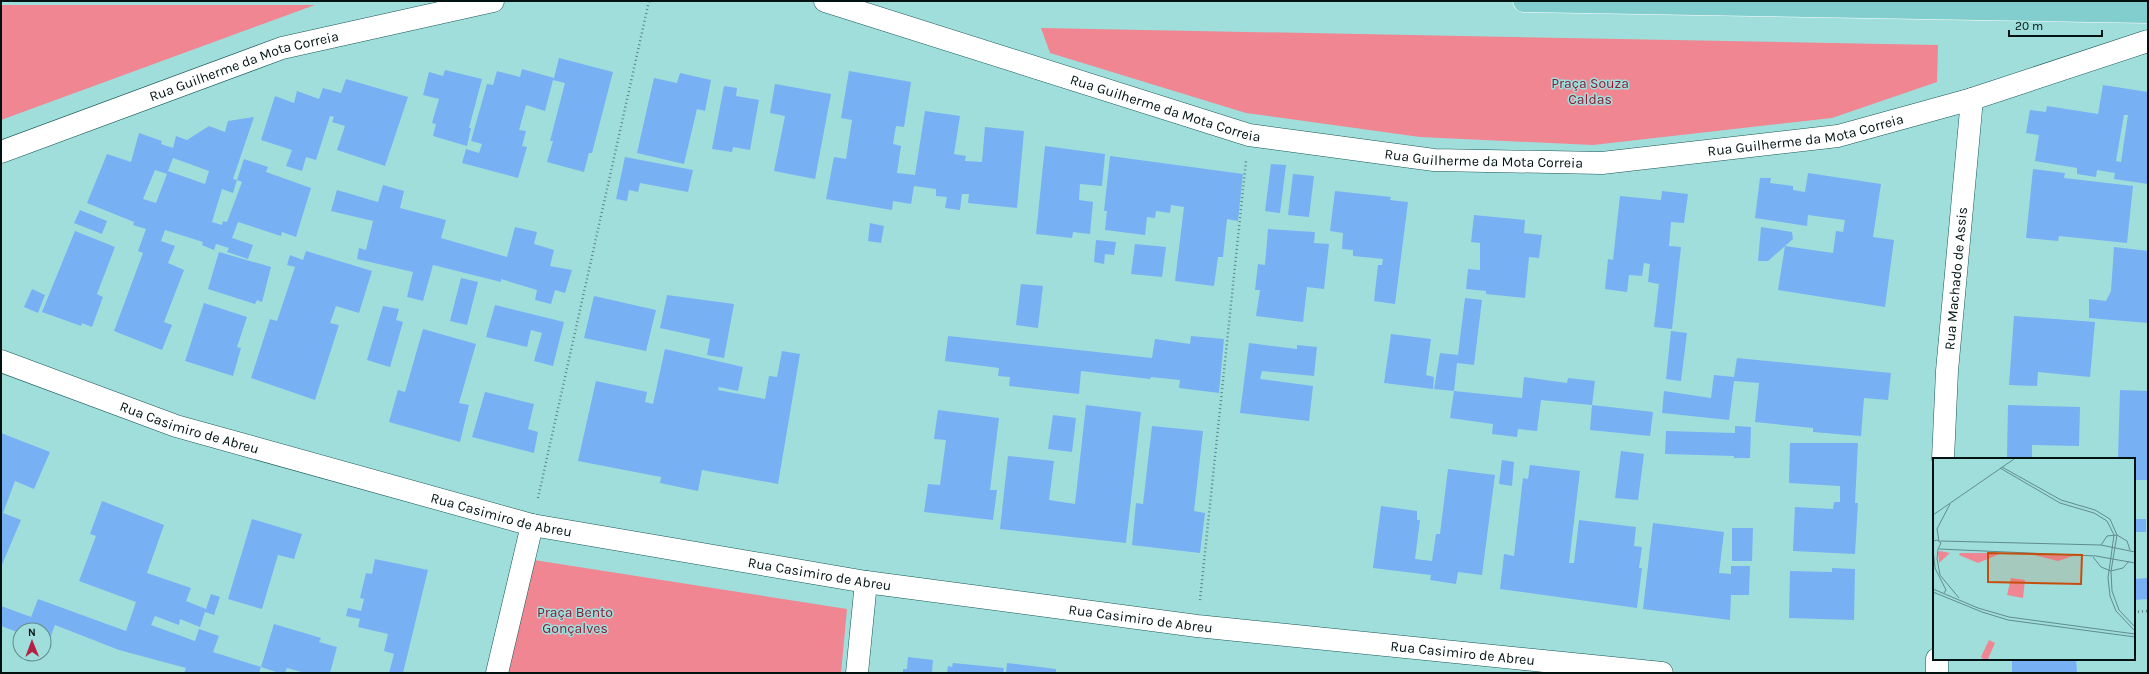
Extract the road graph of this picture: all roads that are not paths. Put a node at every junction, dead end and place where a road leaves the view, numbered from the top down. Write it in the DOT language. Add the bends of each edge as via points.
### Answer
graph roads {
  1 [pos="493,1"];
  2 [pos="826,1"];
  3 [pos="1524,1"];
  4 [pos="2148,12"];
  5 [pos="2148,41"];
  6 [pos="1972,99"];
  7 [pos="1,152"];
  8 [pos="1,361"];
  9 [pos="1943,458"];
  10 [pos="532,525"];
  11 [pos="866,582"];
  12 [pos="1936,660"];
  13 [pos="497,673"];
  14 [pos="857,673"];
  15 [pos="1662,673"];
  16 [pos="1937,673"];
  1 -- 7 [label="street, Rua Guilherme da Mota Correia" via="282,48"];
  2 -- 6 [label="street, Rua Guilherme da Mota Correia" via="1249,135 1434,160 1602,163 1838,136"];
  3 -- 4 [label="main road"];
  5 -- 6 [label="street, Rua Guilherme da Mota Correia"];
  6 -- 9 [label="street, Rua Machado de Assis" via="1947,371"];
  8 -- 10 [label="street, Rua Casimiro de Abreu" via="176,426"];
  10 -- 11 [label="street, Rua Casimiro de Abreu"];
  10 -- 13 [label="street"];
  11 -- 14 [label="street"];
  11 -- 15 [label="street, Rua Casimiro de Abreu" via="1197,626"];
  12 -- 16 [label="street"];
}
